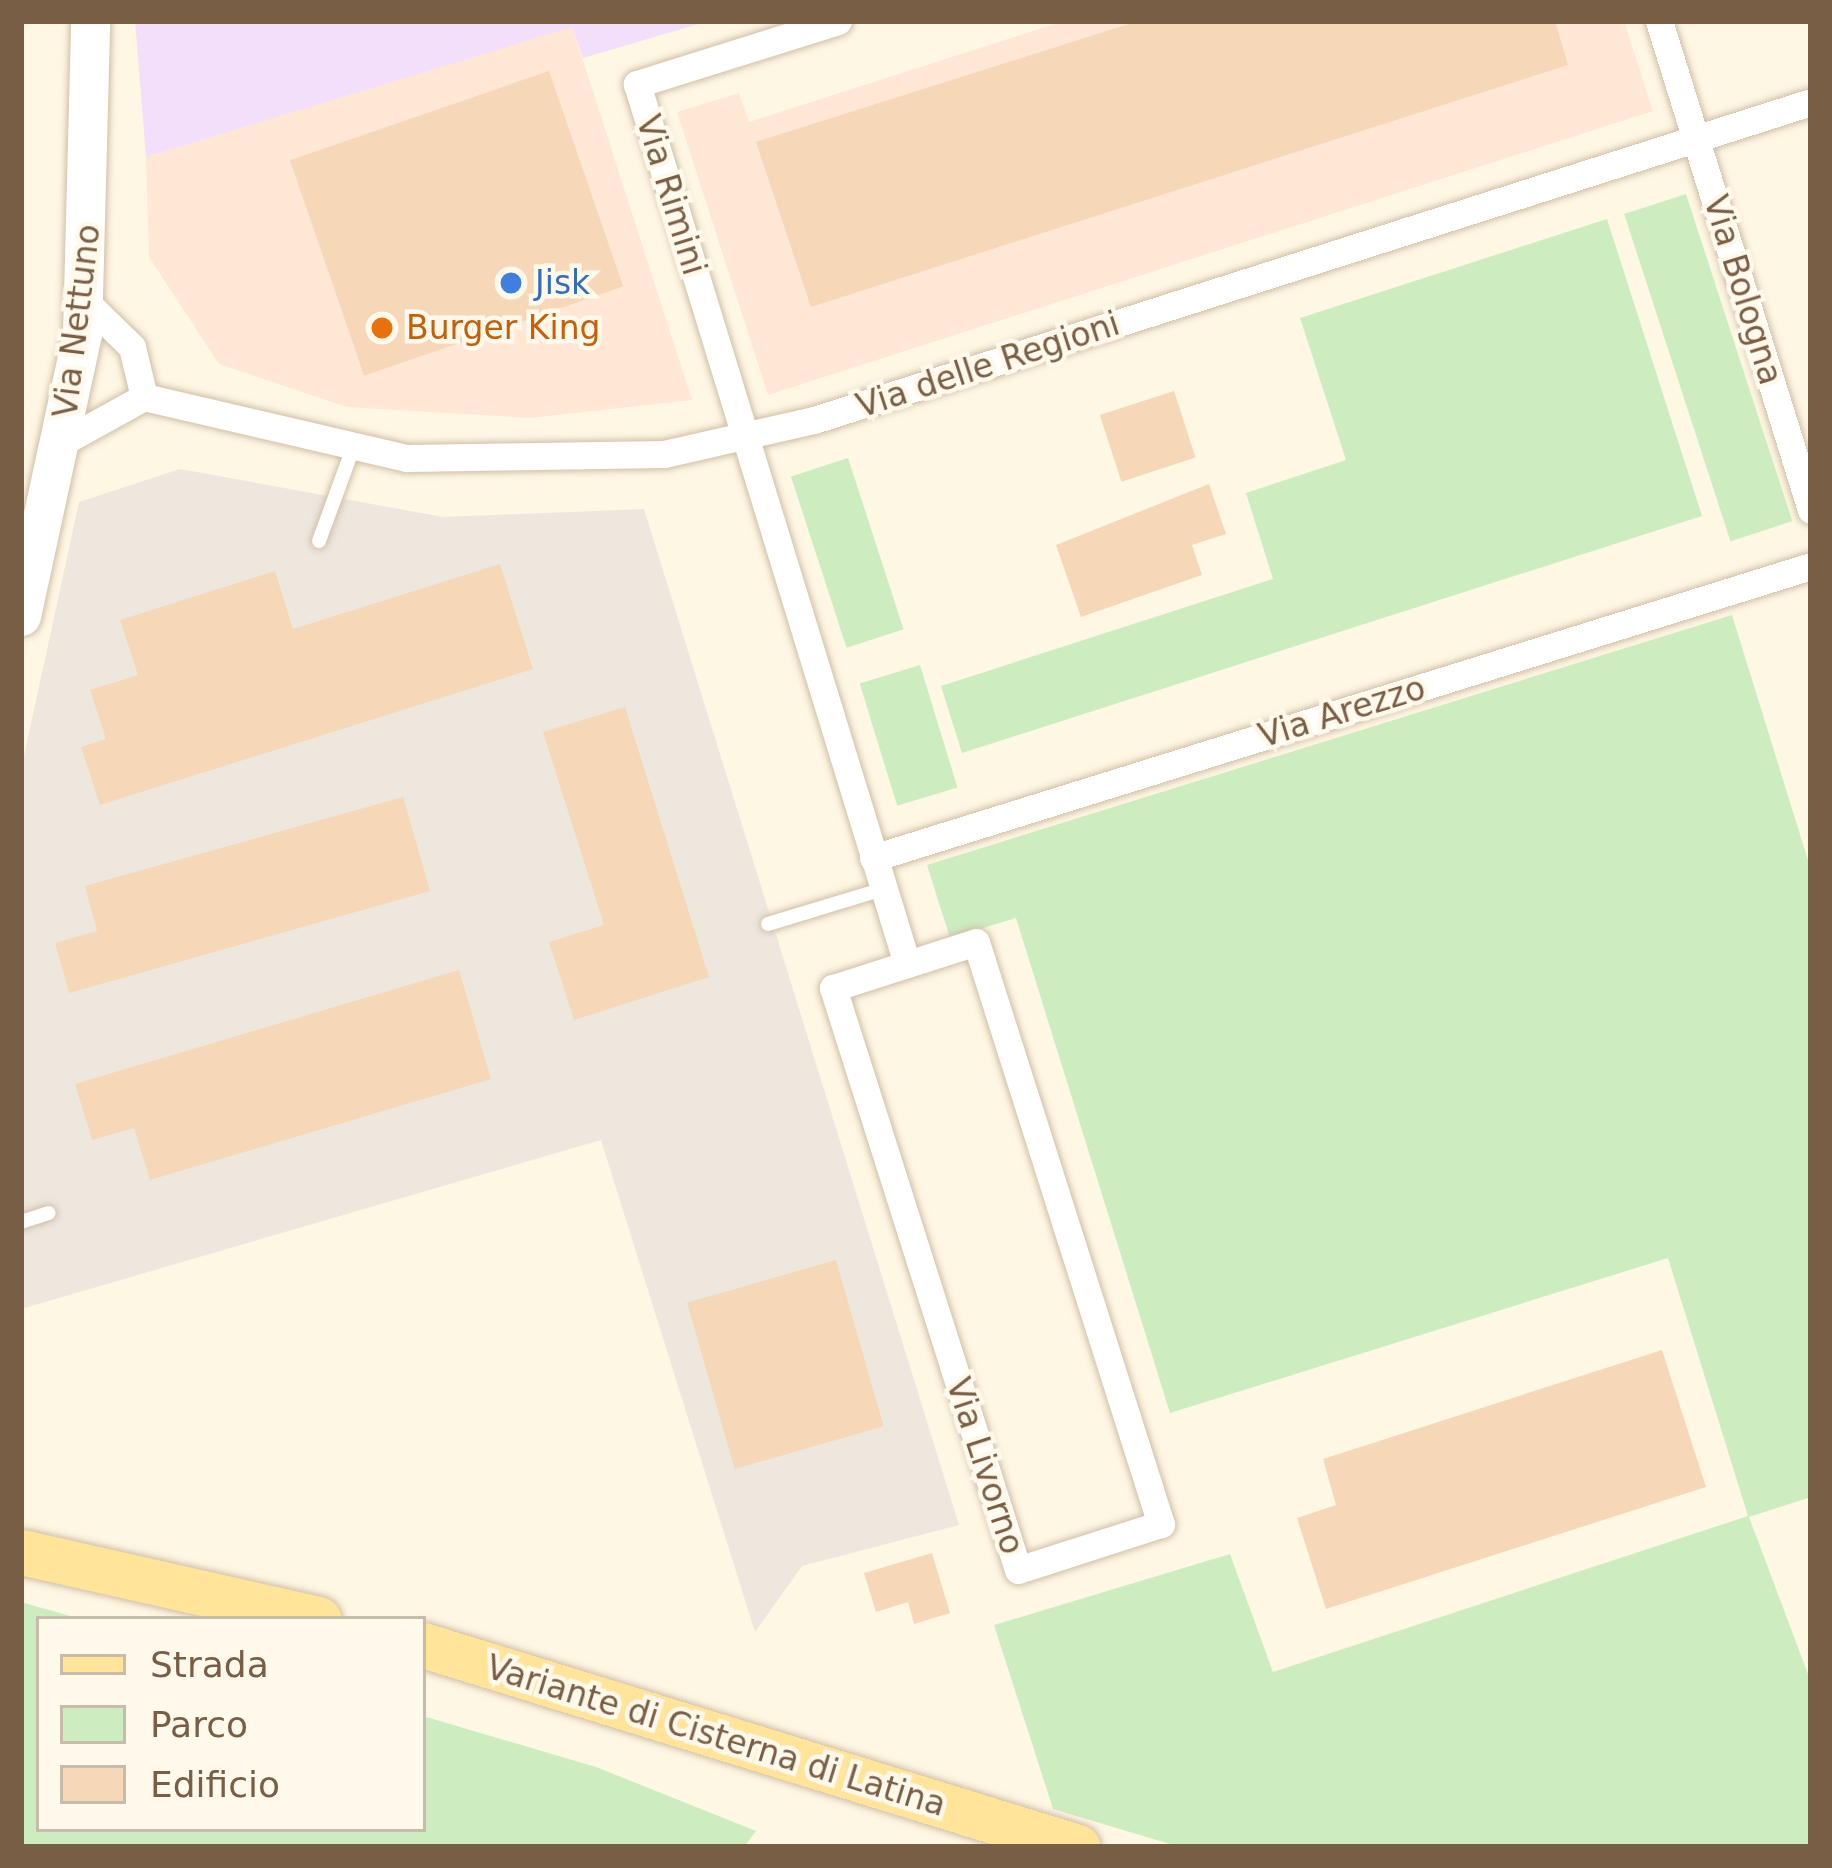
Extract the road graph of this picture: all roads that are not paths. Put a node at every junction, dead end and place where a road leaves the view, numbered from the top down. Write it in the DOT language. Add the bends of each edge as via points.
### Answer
graph roads {
  1 [pos="90,21"];
  2 [pos="838,21"];
  3 [pos="1659,21"];
  4 [pos="1811,102"];
  5 [pos="1696,140"];
  6 [pos="85,301"];
  7 [pos="144,397"];
  8 [pos="744,439"];
  9 [pos="61,443"];
  10 [pos="352,451"];
  11 [pos="1811,509"];
  12 [pos="319,541"];
  13 [pos="1811,566"];
  14 [pos="21,616"];
  15 [pos="873,858"];
  16 [pos="883,889"];
  17 [pos="768,923"];
  18 [pos="908,964"];
  19 [pos="49,1213"];
  20 [pos="21,1222"];
  21 [pos="21,1552"];
  22 [pos="306,1616"];
  23 [pos="426,1646"];
  24 [pos="1078,1847"];
  1 -- 6 [label="main road, Via Nettuno"];
  2 -- 8 [label="street, Via Rimini" via="638,84"];
  3 -- 5 [label="street"];
  4 -- 5 [label="street, Via delle Regioni"];
  5 -- 8 [label="street, Via delle Regioni"];
  5 -- 11 [label="street, Via Bologna"];
  6 -- 7 [label="street" via="132,347"];
  6 -- 9 [label="main road, Via Nettuno"];
  7 -- 9 [label="street"];
  7 -- 10 [label="street, Via delle Regioni"];
  8 -- 10 [label="street, Via delle Regioni" via="551,464"];
  8 -- 15 [label="street"];
  9 -- 14 [label="main road, Via Nettuno"];
  10 -- 12 [label="lane"];
  13 -- 15 [label="street, Via Arezzo"];
  15 -- 16 [label="street"];
  16 -- 17 [label="lane"];
  16 -- 18 [label="street"];
  18 -- 18 [label="street, Via Livorno" via="976,942 1161,1524 1018,1570 832,988"];
  19 -- 20 [label="lane"];
  21 -- 22 [label="main road"];
  23 -- 24 [label="main road, Variante di Cisterna di Latina"];
}
